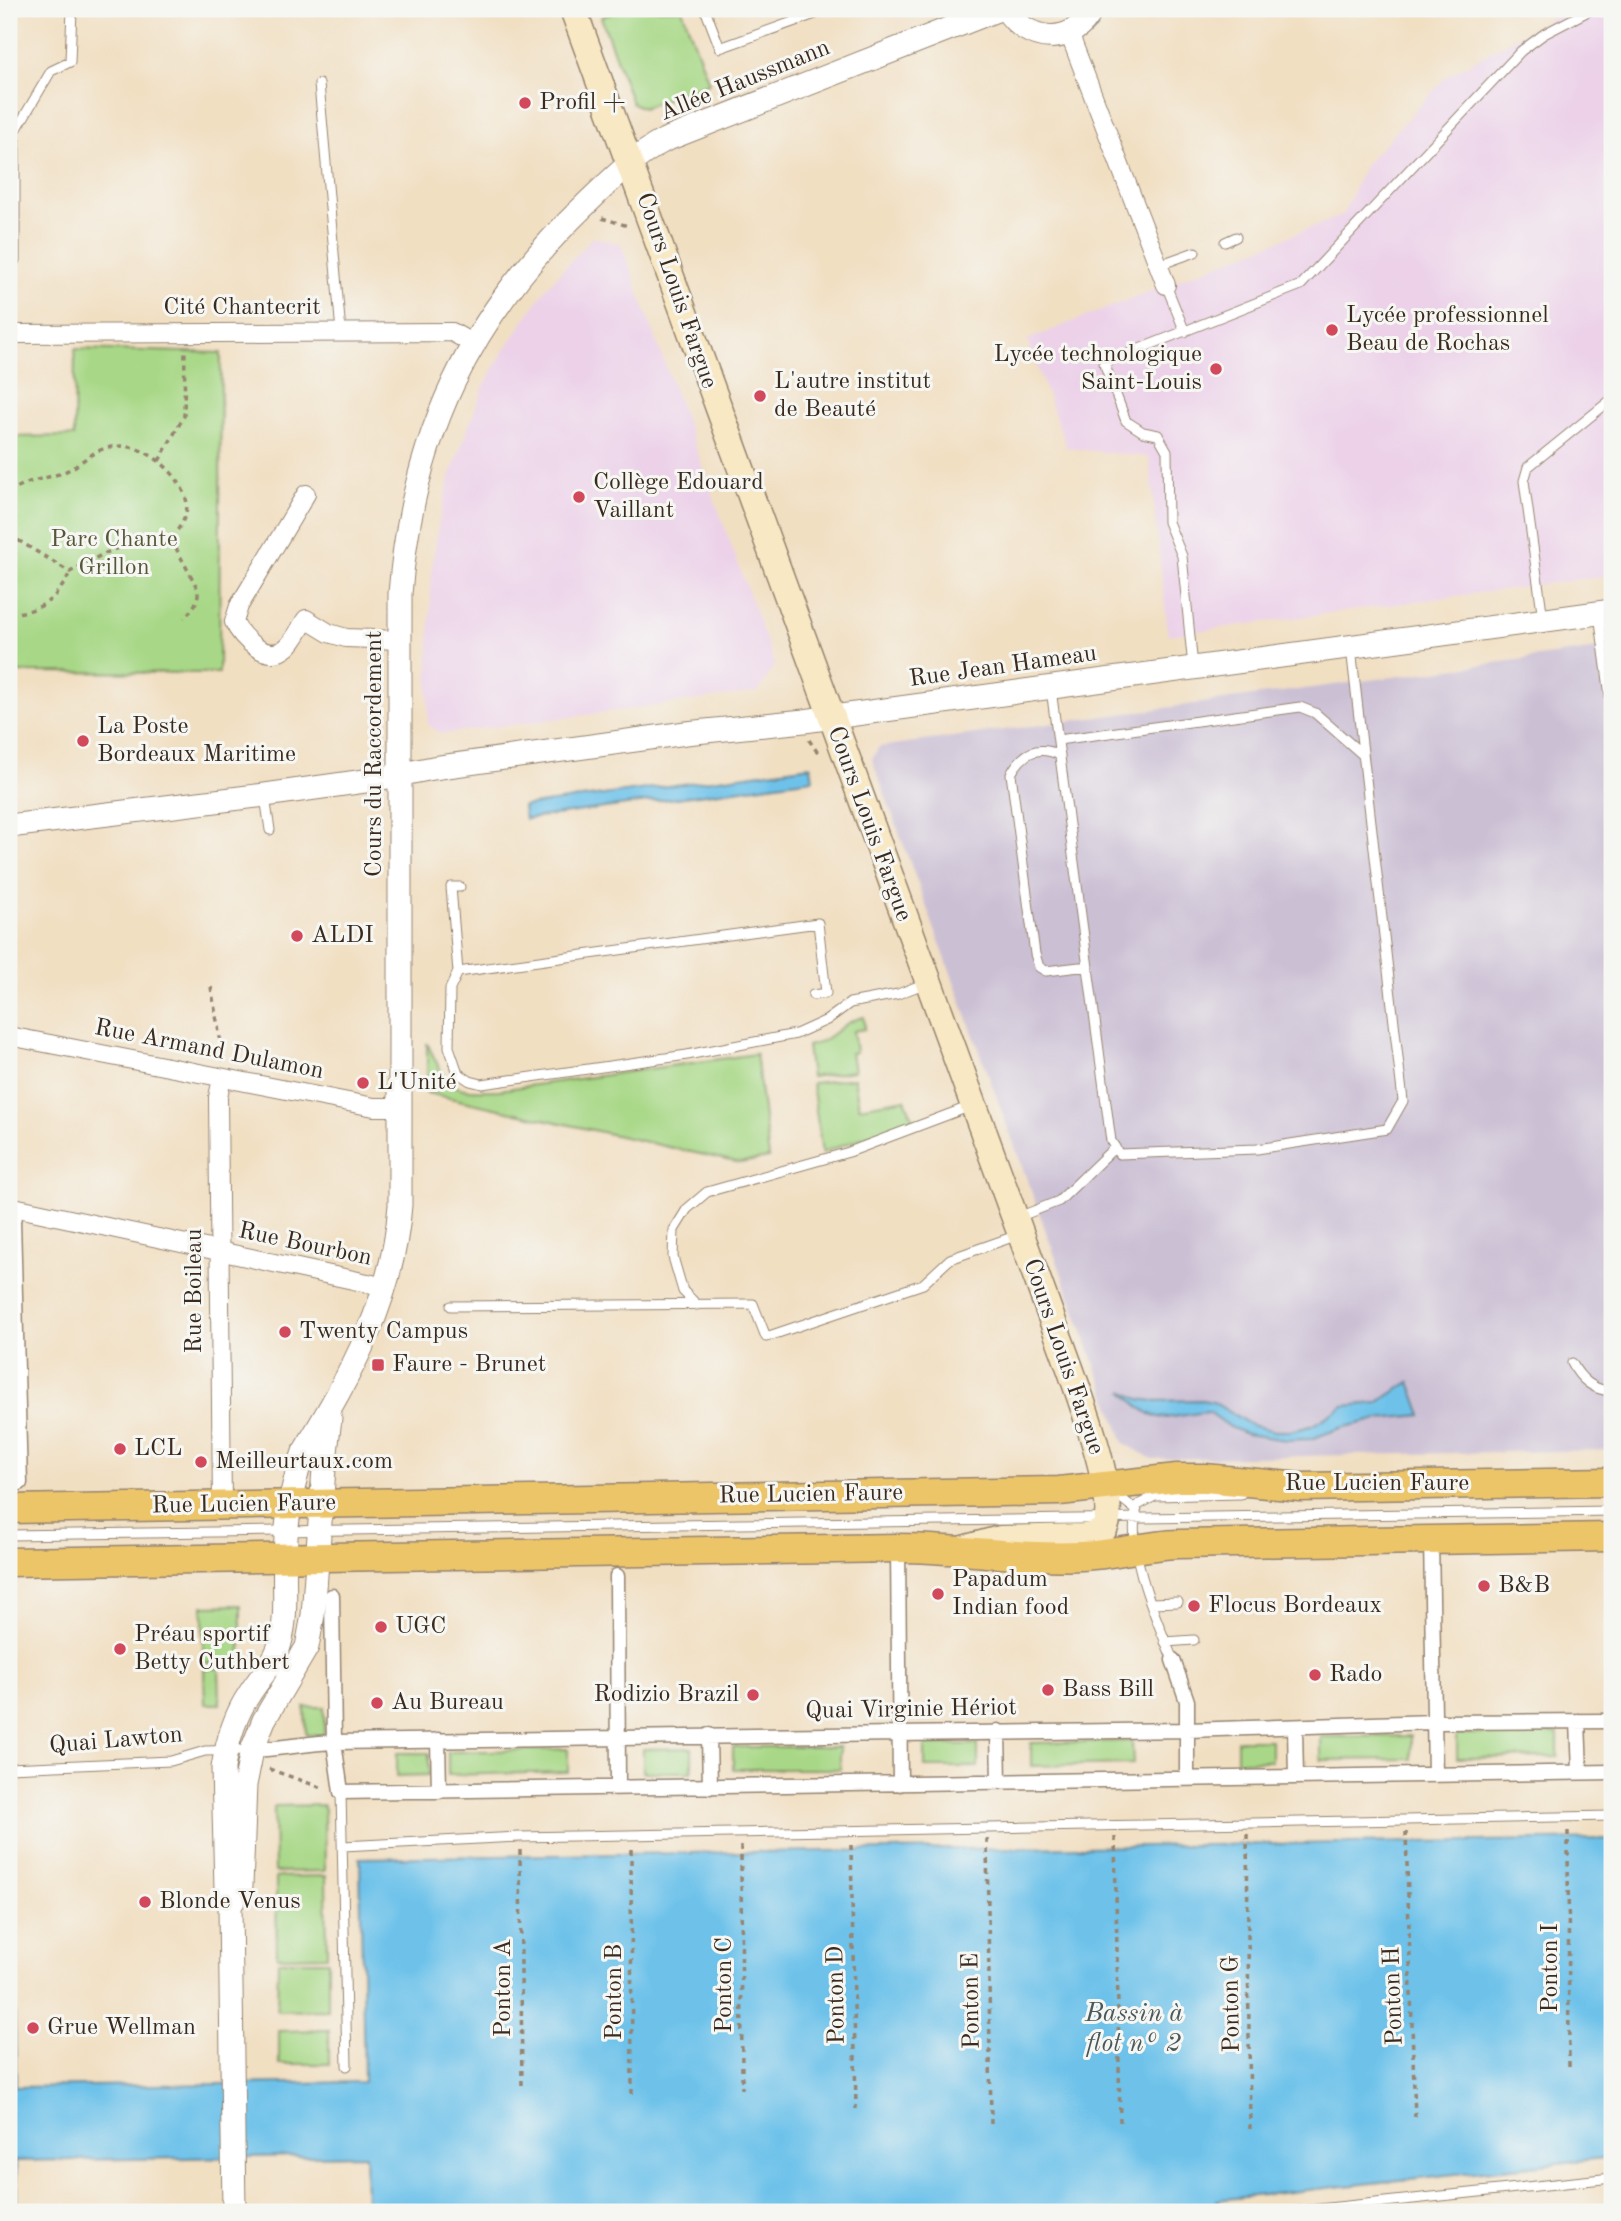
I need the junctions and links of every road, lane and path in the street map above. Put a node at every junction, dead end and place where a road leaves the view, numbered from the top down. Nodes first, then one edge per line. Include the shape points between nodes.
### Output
1 (72, 9) edge
2 (705, 9) edge
3 (829, 9) edge
4 (999, 9) edge
5 (1006, 9) edge
6 (1092, 9) edge
7 (1592, 9) edge
8 (582, 11) edge
9 (1069, 33) junction
10 (319, 84) dead end
11 (631, 162) junction
12 (573, 217) junction
13 (632, 228) dead end
14 (1236, 237) dead end
15 (1225, 242) dead end
16 (1195, 252) dead end
17 (1159, 265) junction
18 (9, 267) edge
19 (1166, 285) joint
20 (341, 332) junction
21 (1185, 332) junction
22 (185, 333) junction
23 (9, 334) edge
24 (473, 344) junction
25 (1612, 399) edge
26 (159, 462) junction
27 (9, 493) edge
28 (306, 494) dead end
29 (9, 532) edge
30 (171, 539) junction
31 (70, 572) junction
32 (9, 612) edge
33 (1606, 612) edge
34 (184, 618) dead end
35 (1543, 620) junction
36 (399, 640) junction
37 (1351, 646) junction
38 (1193, 668) junction
39 (1051, 687) junction
40 (1612, 711) edge
41 (830, 717) junction
42 (1058, 740) junction
43 (1060, 755) junction
44 (1363, 755) junction
45 (400, 774) junction
46 (265, 795) junction
47 (9, 826) edge
48 (270, 830) dead end
49 (460, 887) dead end
50 (1088, 966) junction
51 (458, 972) junction
52 (927, 983) junction
53 (211, 987) dead end
54 (813, 995) dead end
55 (9, 1036) edge
56 (222, 1078) junction
57 (971, 1106) junction
58 (401, 1107) junction
59 (1115, 1147) junction
60 (12, 1207) edge
61 (1017, 1226) junction
62 (219, 1251) junction
63 (386, 1287) junction
64 (697, 1305) junction
65 (451, 1306) dead end
66 (1572, 1363) dead end
67 (1612, 1391) edge
68 (332, 1405) junction
69 (1612, 1482) edge
70 (1276, 1485) junction
71 (1105, 1486) junction
72 (14, 1496) edge
73 (222, 1505) junction
74 (1612, 1511) edge
75 (1136, 1514) junction
76 (1106, 1518) junction
77 (319, 1530) junction
78 (287, 1531) junction
79 (9, 1535) edge
80 (1612, 1537) edge
81 (1431, 1539) junction
82 (898, 1548) junction
83 (1135, 1548) junction
84 (961, 1549) junction
85 (9, 1562) edge
86 (617, 1576) dead end
87 (332, 1595) dead end
88 (1178, 1602) dead end
89 (1151, 1604) junction
90 (1194, 1640) dead end
91 (1166, 1642) junction
92 (1173, 1660) joint
93 (1578, 1721) junction
94 (1612, 1721) edge
95 (1434, 1722) junction
96 (1295, 1727) junction
97 (1187, 1730) junction
98 (998, 1731) junction
99 (899, 1732) junction
100 (709, 1735) junction
101 (618, 1737) junction
102 (438, 1740) junction
103 (334, 1742) junction
104 (225, 1751) junction
105 (258, 1759) junction
106 (9, 1768) edge
107 (1580, 1772) junction
108 (1612, 1772) edge
109 (1435, 1775) junction
110 (1296, 1777) junction
111 (1187, 1778) junction
112 (999, 1782) junction
113 (900, 1784) junction
114 (710, 1787) junction
115 (618, 1788) junction
116 (439, 1791) junction
117 (341, 1792) junction
118 (1612, 1816) edge
119 (1568, 1834) dead end
120 (1406, 1836) dead end
121 (1247, 1839) dead end
122 (1116, 1840) dead end
123 (987, 1843) dead end
124 (343, 1846) junction
125 (851, 1846) dead end
126 (741, 1847) dead end
127 (631, 1848) dead end
128 (520, 1851) dead end
129 (230, 1907) junction
130 (347, 2066) dead end
131 (1569, 2067) dead end
132 (743, 2089) dead end
133 (522, 2090) dead end
134 (632, 2099) dead end
135 (856, 2109) dead end
136 (1415, 2120) dead end
137 (1120, 2122) dead end
138 (991, 2124) dead end
139 (1250, 2133) dead end
140 (1612, 2178) edge
141 (234, 2212) edge
142 (1290, 2212) edge

1 - 18 lane via 70,62 51,71 15,132 15,260
2 - 3 lane via 720,48
4 - 11 street, Allée Haussmann via 665,140
5 - 9 street via 1024,30 1038,36
6 - 9 street
7 - 21 lane via 1521,51 1301,285
8 - 11 main road, Cours Louis Fargue
9 - 17 street
10 - 20 lane
11 - 12 street, Cours du Raccordement
11 - 41 main road, Cours Louis Fargue
12 - 13 path via 596,216
12 - 24 street, Cours du Raccordement via 511,288
14 - 15 lane
16 - 17 lane
17 - 19 street
19 - 21 lane
20 - 22 street, Cité Chantecrit
20 - 24 street, Cité Chantecrit via 452,332
21 - 38 lane via 1104,363 1126,421 1158,435 1167,451 1168,522 1182,556
22 - 23 street, Cité Chantecrit
22 - 26 path via 184,416
24 - 36 street, Cours du Raccordement via 437,416 418,473 406,529
25 - 35 lane via 1528,467 1524,481
26 - 27 path via 139,449 107,447 60,473 38,477
26 - 30 path via 180,485 187,507
28 - 36 street via 239,606 234,622 240,635 262,651 278,653 287,648 306,619 329,634 346,638
29 - 31 path
30 - 31 path via 150,538 130,544
30 - 34 path via 198,589 198,598
31 - 32 path via 58,594 44,606
33 - 35 street, Rue Jean Hameau
33 - 40 lane
35 - 37 street, Rue Jean Hameau
36 - 45 street, Cours du Raccordement
37 - 38 street, Rue Jean Hameau
37 - 44 lane
38 - 39 street, Rue Jean Hameau
39 - 41 street, Rue Jean Hameau
39 - 42 lane
41 - 45 street, Rue Jean Hameau
41 - 52 main road, Cours Louis Fargue
42 - 43 lane
42 - 44 lane via 1300,707 1315,713
43 - 50 lane
43 - 50 lane via 1046,748 1030,753 1011,774 1040,967 1045,971
44 - 59 lane via 1403,1101 1387,1129 1257,1149 1119,1154
45 - 46 street, Rue Jean Hameau
45 - 58 street, Cours du Raccordement
46 - 47 street, Rue Jean Hameau
46 - 48 lane
49 - 51 lane via 451,887
50 - 59 lane
51 - 52 lane via 450,989 449,1046 458,1073 482,1084 687,1055 796,1034 850,1003
51 - 54 lane via 818,923 826,993
52 - 57 main road, Cours Louis Fargue
53 - 56 path via 224,1059
55 - 56 street, Rue Armand Dulamon
56 - 58 street, Rue Armand Dulamon via 374,1107
56 - 62 street, Rue Boileau via 218,1097
57 - 61 main road, Cours Louis Fargue
57 - 64 lane via 849,1152 707,1192 687,1209 674,1230 673,1257 684,1291
58 - 63 street, Cours du Raccordement via 399,1215
59 - 61 lane via 1059,1201
60 - 62 street, Rue Bourbon
60 - 72 street
61 - 64 lane via 950,1259 923,1284 766,1337 753,1304
61 - 71 main road, Cours Louis Fargue via 1082,1401
62 - 63 street, Rue Bourbon
62 - 73 street, Rue Boileau
63 - 68 street, Cours du Raccordement via 362,1350
64 - 65 lane
66 - 67 lane via 1591,1385
68 - 77 street, Cours du Raccordement
68 - 78 street, Cours du Raccordement via 304,1452
69 - 70 main road, Rue Lucien Faure
70 - 71 main road, Rue Lucien Faure via 1177,1478
70 - 75 lane via 1242,1494 1155,1496 1138,1505
71 - 75 lane
71 - 76 main road, Cours Louis Fargue
71 - 77 main road, Rue Lucien Faure
72 - 73 main road, Rue Lucien Faure
73 - 78 main road, Rue Lucien Faure
74 - 75 lane
75 - 76 lane
75 - 83 lane
76 - 77 lane
76 - 84 main road via 1104,1530 1096,1535 1000,1539
77 - 78 main road, Rue Lucien Faure
77 - 78 main road, Rue Lucien Faure
77 - 82 main road, Rue Lucien Faure
77 - 105 street, Cours du Raccordement via 307,1647 264,1720
78 - 79 lane
78 - 85 main road, Rue Lucien Faure
78 - 104 street, Cours du Raccordement via 280,1646 248,1695
80 - 81 main road, Rue Lucien Faure
81 - 83 main road, Rue Lucien Faure
81 - 95 street
82 - 84 main road, Rue Lucien Faure
82 - 99 street
83 - 84 main road, Rue Lucien Faure via 1083,1556
83 - 89 lane
86 - 101 street
87 - 103 street
88 - 89 lane
89 - 91 lane
90 - 91 lane
91 - 92 lane
92 - 97 street via 1187,1701
93 - 94 street, Quai Virginie Hériot
93 - 95 street, Quai Virginie Hériot
93 - 107 street
95 - 96 street, Quai Virginie Hériot
95 - 109 street
96 - 97 street, Quai Virginie Hériot
96 - 110 street
97 - 98 street, Quai Virginie Hériot
97 - 111 street
98 - 99 street, Quai Virginie Hériot
98 - 112 street
99 - 100 street, Quai Virginie Hériot
99 - 113 street
100 - 101 street, Quai Virginie Hériot
100 - 114 street
101 - 102 street, Quai Virginie Hériot
101 - 115 street
102 - 103 street, Quai Virginie Hériot
102 - 116 street
103 - 105 street, Quai Virginie Hériot via 274,1749
103 - 117 street
104 - 105 lane, Quai Lawton
104 - 106 lane, Quai Lawton via 205,1751 171,1761
104 - 129 street, Cours du Raccordement via 222,1781
105 - 117 path
105 - 129 street, Cours du Raccordement via 246,1785 241,1885
107 - 108 street
107 - 109 street
109 - 110 street
110 - 111 street
111 - 112 street
112 - 113 street
113 - 114 street
114 - 115 street
115 - 116 street
116 - 117 street
117 - 124 lane
118 - 124 lane via 520,1837
119 - 131 path, Ponton I
120 - 136 path, Ponton H
121 - 139 path, Ponton G
122 - 137 path
123 - 138 path, Ponton E
124 - 130 lane
125 - 135 path, Ponton D
126 - 132 path, Ponton C
127 - 134 path, Ponton B
128 - 133 path, Ponton A
129 - 141 street
140 - 142 lane

